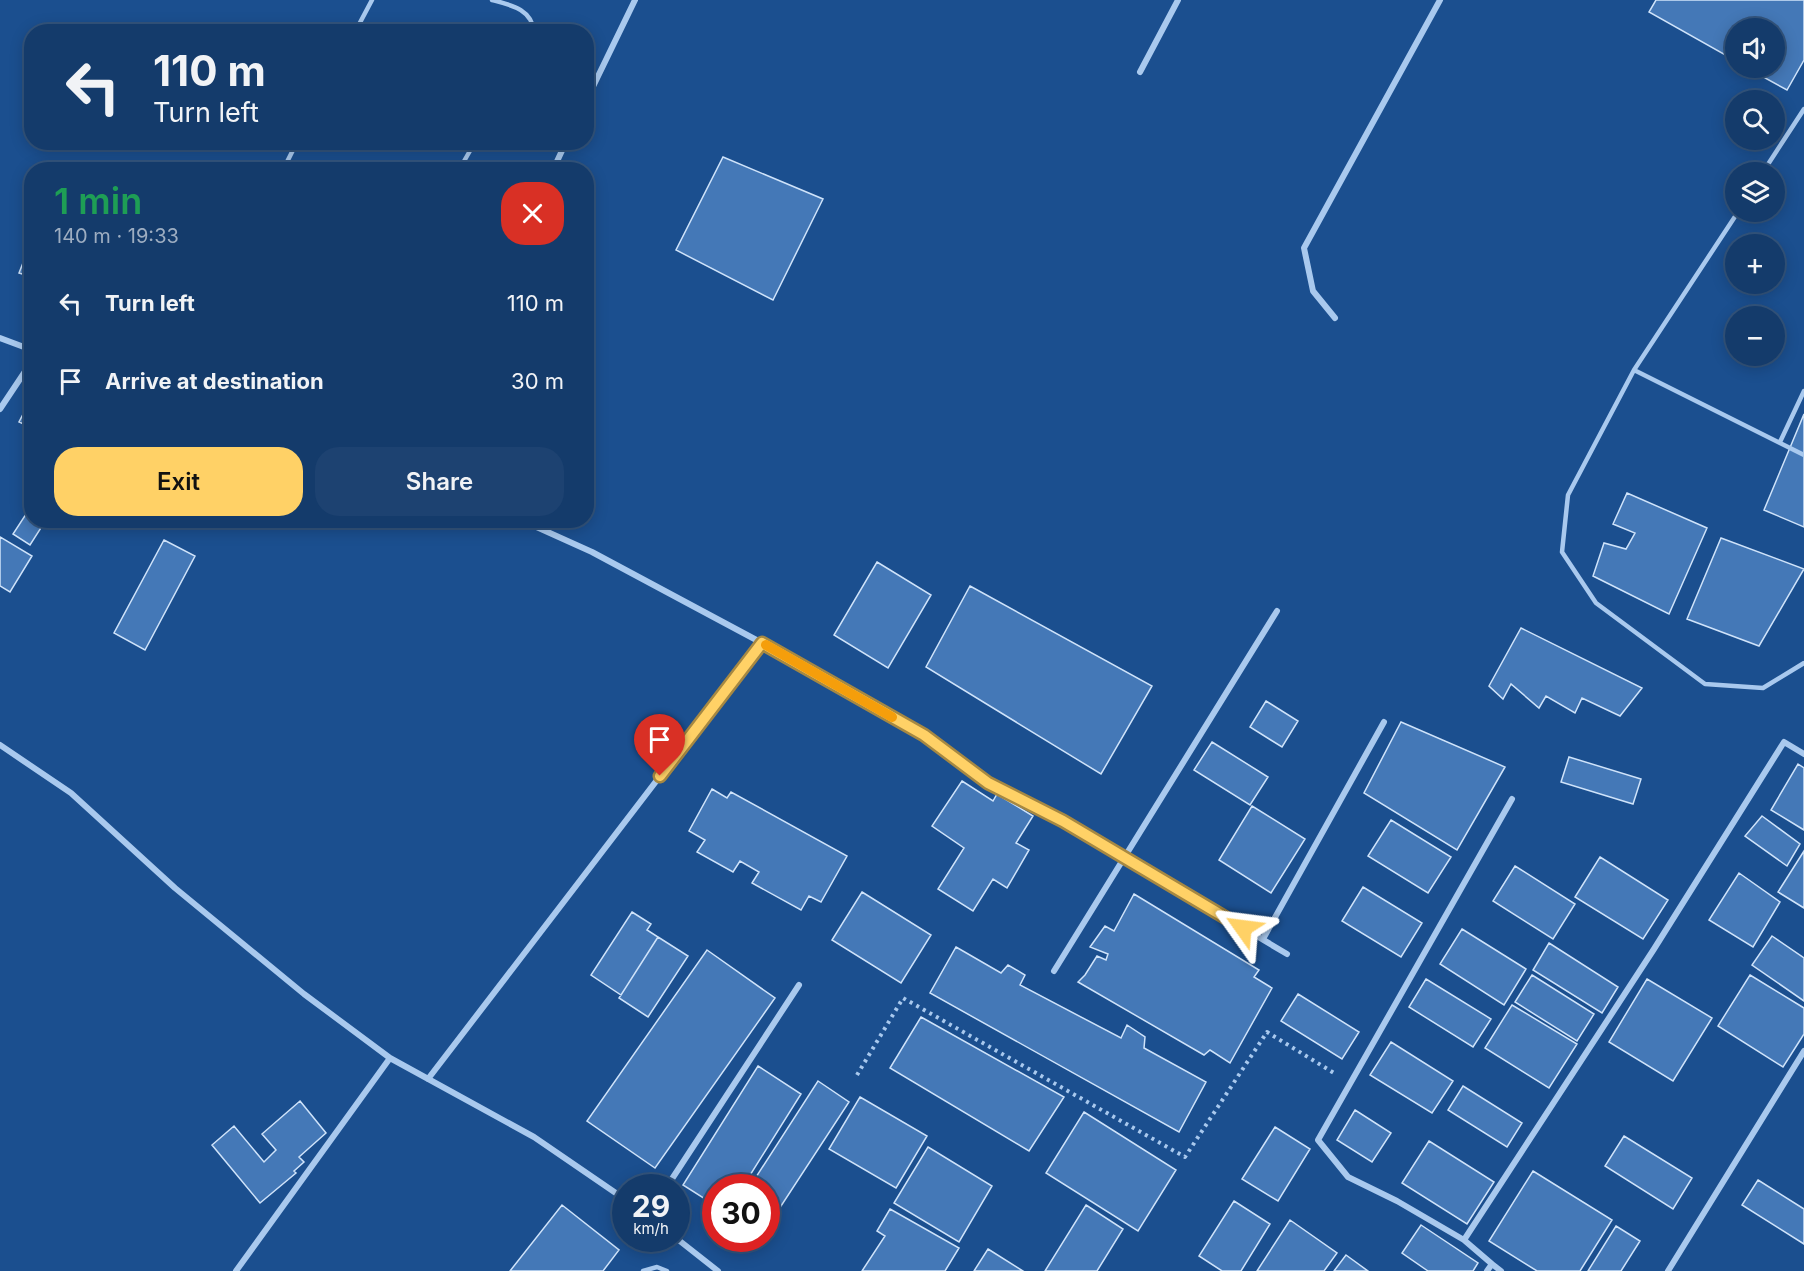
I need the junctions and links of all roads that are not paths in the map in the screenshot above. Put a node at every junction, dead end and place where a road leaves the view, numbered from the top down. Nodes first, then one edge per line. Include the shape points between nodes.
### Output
1 (372, 0) edge
2 (492, 0) edge
3 (636, 0) edge
4 (1178, 0) edge
5 (1440, 0) edge
6 (359, 24) edge
7 (533, 24) edge
8 (1140, 72) dead end
9 (594, 85) edge
10 (1804, 109) edge
11 (1797, 120) junction
12 (1804, 123) edge
13 (1770, 162) edge
14 (1731, 222) edge
15 (1335, 318) dead end
16 (0, 338) edge
17 (24, 347) edge
18 (1634, 370) junction
19 (24, 373) edge
20 (1804, 391) edge
21 (0, 409) edge
22 (1780, 442) junction
23 (1804, 455) edge
24 (539, 528) edge
25 (1277, 611) dead end
26 (762, 643) junction
27 (1804, 663) edge
28 (1384, 722) dead end
29 (0, 745) edge
30 (1804, 754) edge
31 (1512, 799) dead end
32 (1124, 857) junction
33 (1263, 939) junction
34 (1287, 954) dead end
35 (1054, 971) dead end
36 (799, 985) dead end
37 (1804, 1051) edge
38 (390, 1058) junction
39 (428, 1079) junction
40 (675, 1174) edge
41 (612, 1190) edge
42 (1464, 1240) junction
43 (690, 1249) edge
44 (1492, 1264) junction
45 (236, 1271) edge
46 (643, 1271) edge
47 (667, 1271) edge
48 (718, 1271) edge
49 (1487, 1271) edge
50 (1501, 1271) edge
51 (1668, 1271) edge

1 - 6 lane
2 - 7 lane via 524,11
3 - 9 street
4 - 8 street
5 - 15 street via 1304,248 1313,291
10 - 11 lane
11 - 12 lane
11 - 13 lane
14 - 18 lane
16 - 17 street
18 - 22 lane
18 - 27 lane via 1568,495 1562,552 1596,603 1705,684 1763,688
19 - 21 street
20 - 22 lane
22 - 23 lane
24 - 26 street via 592,552
25 - 32 street
26 - 32 street via 924,735 988,783
26 - 39 street
28 - 33 street
29 - 38 street via 71,793 175,888 304,994
30 - 42 street via 1784,742
31 - 42 street via 1318,1140 1348,1177
32 - 33 street
32 - 35 street
33 - 34 street
36 - 40 street
37 - 51 street
38 - 39 street
38 - 45 street
39 - 41 street via 534,1137
42 - 44 street
43 - 48 street
44 - 49 street
44 - 50 street
46 - 47 lane via 657,1267

